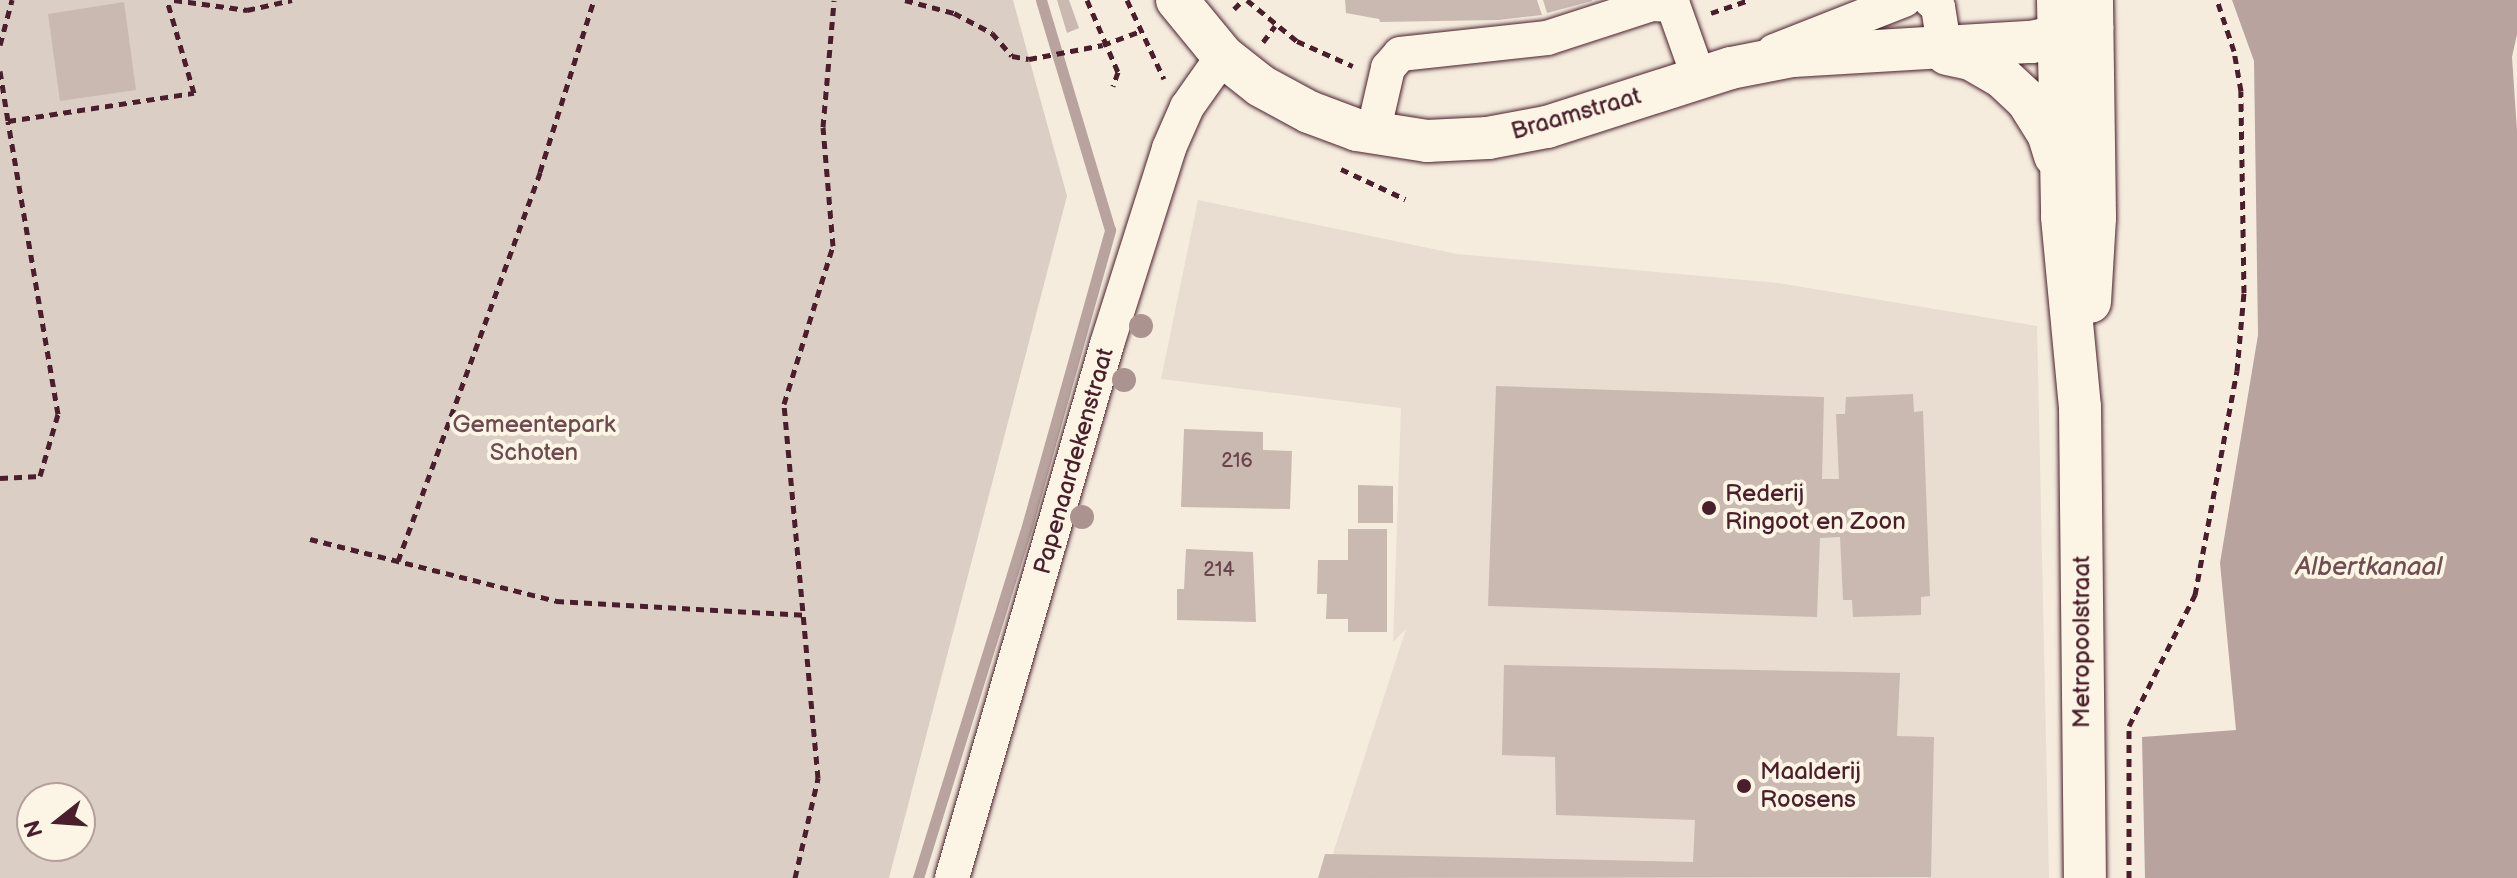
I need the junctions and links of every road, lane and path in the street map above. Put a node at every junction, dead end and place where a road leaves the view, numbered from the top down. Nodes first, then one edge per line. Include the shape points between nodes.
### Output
1 (12, 0) edge
2 (167, 0) edge
3 (174, 0) edge
4 (292, 0) edge
5 (594, 0) edge
6 (834, 0) edge
7 (905, 0) edge
8 (1087, 0) edge
9 (1127, 0) edge
10 (1177, 0) edge
11 (1247, 0) edge
12 (1904, 0) edge
13 (1930, 0) edge
14 (2217, 0) edge
15 (2075, 16) edge
16 (1275, 26) dead end
17 (1141, 31) junction
18 (0, 45) edge
19 (1106, 45) junction
20 (1925, 49) junction
21 (1223, 56) junction
22 (0, 71) edge
23 (1715, 73) junction
24 (1113, 86) dead end
25 (1187, 107) junction
26 (8, 121) junction
27 (1373, 133) junction
28 (2059, 172) junction
29 (2080, 407) junction
30 (0, 478) edge
31 (310, 539) dead end
32 (398, 561) junction
33 (804, 615) junction
34 (795, 878) edge
35 (952, 878) edge
36 (2085, 878) edge
37 (2129, 878) edge

1 - 18 path
2 - 26 path via 194,93
3 - 4 path via 247,10
5 - 32 path via 540,172
6 - 33 path via 823,127 833,246 784,404
7 - 19 path via 954,13 992,33 1012,56 1034,59
8 - 19 path
9 - 17 path
10 - 21 street, Braamstraat
11 - 16 path
12 - 23 street, Braamstraat
13 - 20 street via 1938,7 1942,32
14 - 37 path via 2241,91 2244,293 2237,371 2195,595 2129,726
15 - 20 street, Braamstraat
15 - 28 street
15 - 29 street, Metropoolstraat via 2095,217
17 - 19 path
17 - 25 path via 1167,86
19 - 24 path via 1118,72
20 - 23 street, Braamstraat via 1809,54
20 - 28 street via 1971,59 2001,76 2027,100 2048,133
21 - 25 street, Papenaardekenstraat
21 - 27 street, Braamstraat via 1261,86 1309,112
22 - 26 path
23 - 27 street, Braamstraat via 1547,127 1488,138 1427,141
23 - 27 street via 1673,5 1652,4 1547,38 1400,54 1388,68
25 - 35 street, Papenaardekenstraat via 1107,344
26 - 30 path via 58,414 40,476
28 - 29 street, Metropoolstraat
29 - 36 street, Metropoolstraat
31 - 32 path
32 - 33 path via 556,601
33 - 34 path via 818,778

